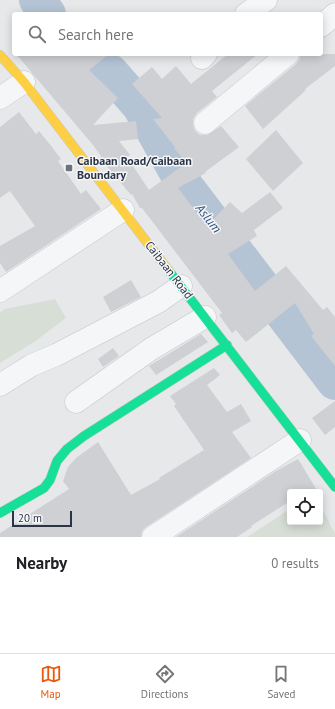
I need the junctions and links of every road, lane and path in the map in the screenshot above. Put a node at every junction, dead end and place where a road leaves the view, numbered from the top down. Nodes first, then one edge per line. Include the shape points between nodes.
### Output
1 (266, 0) edge
2 (249, 12) edge
3 (335, 14) edge
4 (323, 24) edge
5 (0, 55) edge
6 (286, 56) edge
7 (24, 82) junction
8 (0, 98) edge
9 (205, 123) dead end
10 (123, 210) junction
11 (181, 286) junction
12 (0, 291) edge
13 (206, 317) junction
14 (227, 346) junction
15 (0, 385) edge
16 (76, 402) dead end
17 (300, 440) junction
18 (335, 487) edge
19 (0, 513) edge
20 (153, 537) edge

1 - 2 street
3 - 4 street
5 - 7 street, Caibaan Road
6 - 9 street
7 - 8 street
7 - 10 street, Caibaan Road
10 - 11 street, Caibaan Road
10 - 12 street
11 - 13 street, Caibaan Road
11 - 15 street via 158,302 32,365
13 - 14 street, Caibaan Road
13 - 16 street via 151,349
14 - 17 street, Caibaan Road
14 - 19 street via 84,436 67,449 57,461 44,488
17 - 18 street, Caibaan Road
17 - 20 street

